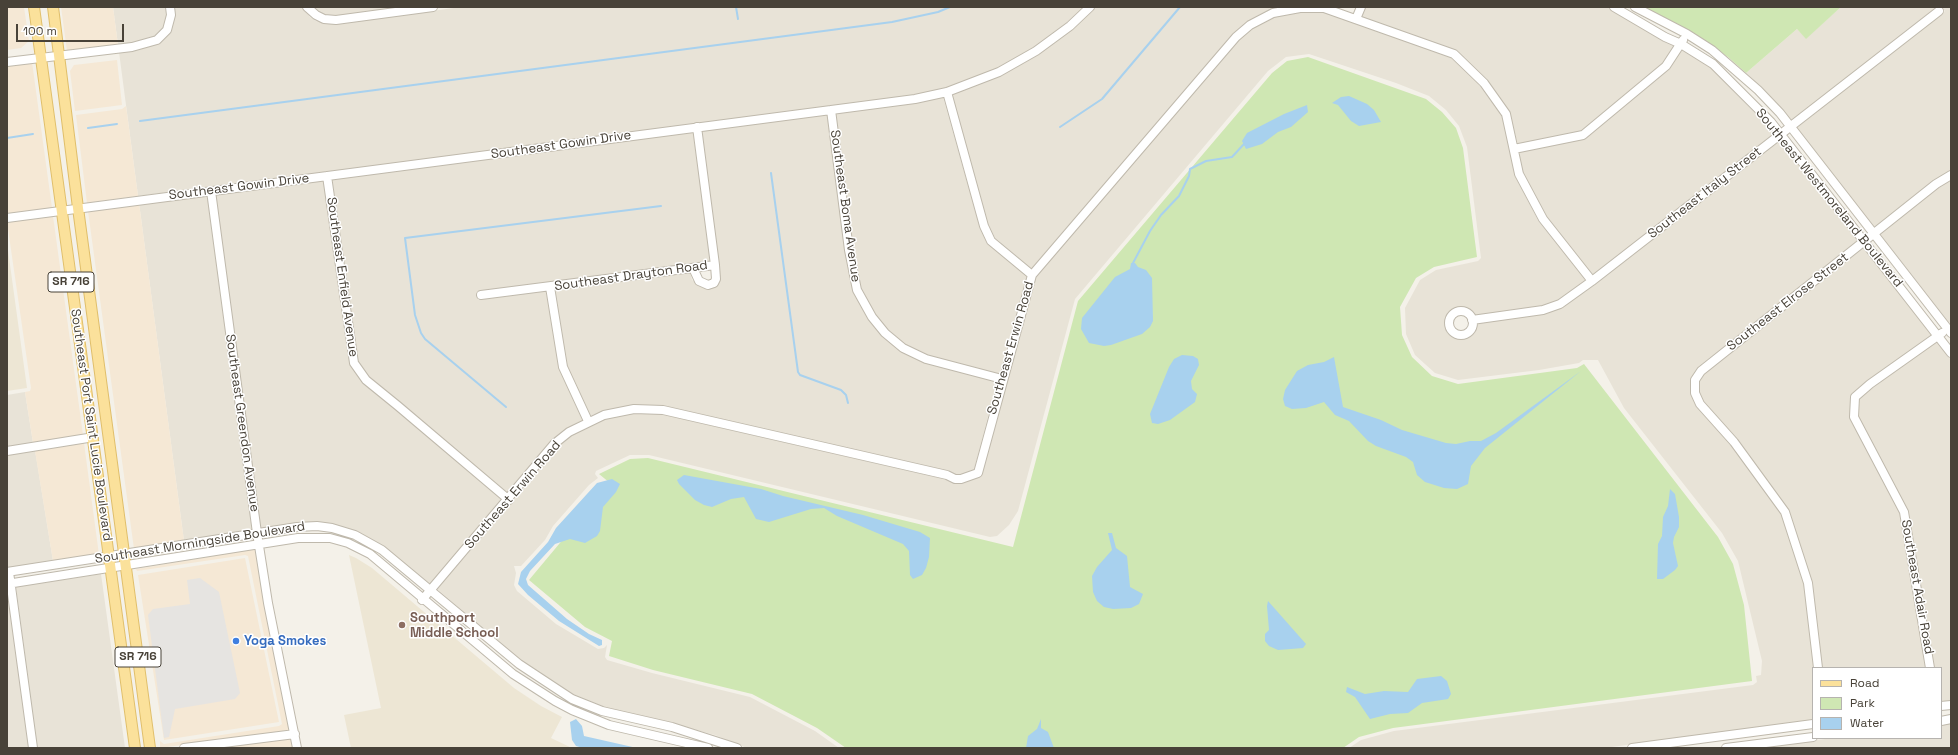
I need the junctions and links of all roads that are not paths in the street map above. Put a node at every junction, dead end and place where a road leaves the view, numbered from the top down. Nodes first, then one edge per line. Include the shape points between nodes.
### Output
1 (34, 7) edge
2 (53, 7) edge
3 (170, 7) edge
4 (307, 7) edge
5 (432, 7) edge
6 (1090, 7) edge
7 (1361, 7) edge
8 (1614, 7) edge
9 (1635, 7) edge
10 (1939, 11) dead end
11 (1356, 19) junction
12 (1687, 34) junction
13 (1681, 44) junction
14 (60, 55) junction
15 (41, 57) junction
16 (7, 62) edge
17 (946, 92) junction
18 (831, 110) junction
19 (1790, 127) junction
20 (697, 128) junction
21 (1781, 134) junction
22 (1514, 149) junction
23 (327, 176) junction
24 (1951, 176) edge
25 (210, 191) junction
26 (78, 208) junction
27 (61, 211) junction
28 (7, 218) edge
29 (1874, 234) junction
30 (1865, 241) junction
31 (716, 265) junction
32 (693, 268) junction
33 (1032, 275) junction
34 (1592, 281) junction
35 (550, 287) junction
36 (481, 295) dead end
37 (1472, 320) dead end
38 (1950, 329) edge
39 (1938, 335) junction
40 (1951, 353) edge
41 (1002, 379) junction
42 (588, 421) junction
43 (94, 437) junction
44 (7, 451) edge
45 (509, 500) junction
46 (257, 533) junction
47 (259, 544) junction
48 (124, 555) junction
49 (109, 557) junction
50 (126, 567) junction
51 (110, 569) junction
52 (8, 572) edge
53 (9, 584) edge
54 (431, 590) junction
55 (422, 600) junction
56 (519, 664) junction
57 (1818, 667) edge
58 (1930, 667) edge
59 (513, 674) junction
60 (622, 716) junction
61 (1812, 724) edge
62 (620, 728) junction
63 (294, 734) junction
64 (1812, 737) edge
65 (1694, 744) edge
66 (33, 748) edge
67 (135, 748) edge
68 (150, 748) edge
69 (184, 748) edge
70 (297, 748) edge
71 (708, 748) edge
72 (737, 748) edge
73 (1632, 748) edge
74 (1726, 748) edge

1 - 15 main road, Southeast Port Saint Lucie Boulevard / SR 716
2 - 14 main road, Southeast Port Saint Lucie Boulevard / SR 716
3 - 14 street via 171,15 167,30 157,40 132,47
4 - 5 street via 324,19 336,20
6 - 17 street, Southeast Gowin Drive via 1070,26 1036,51 999,72
7 - 11 street
8 - 13 street, Southeast Westmoreland Boulevard via 1664,37
9 - 12 street, Southeast Westmoreland Boulevard
10 - 19 street, Southeast Italy Street
11 - 22 street, Southeast Erwin Road via 1454,54 1484,83 1506,114
11 - 33 street, Southeast Erwin Road via 1324,8 1300,8 1273,13 1250,25 1236,37
12 - 13 street
12 - 19 street, Southeast Westmoreland Boulevard via 1739,72 1772,104
13 - 21 street, Southeast Westmoreland Boulevard via 1713,64
13 - 22 street via 1666,66 1583,135
14 - 15 street
14 - 26 main road, Southeast Port Saint Lucie Boulevard / SR 716
15 - 16 street
15 - 27 main road, Southeast Port Saint Lucie Boulevard / SR 716
17 - 18 street, Southeast Gowin Drive via 915,99
17 - 33 street via 984,226 991,240
18 - 20 street, Southeast Gowin Drive
18 - 41 street, Southeast Boma Avenue via 850,256 857,290 872,317 885,333 903,348 926,359
19 - 21 street, Southeast Italy Street
19 - 29 street, Southeast Westmoreland Boulevard
20 - 23 street, Southeast Gowin Drive
20 - 31 street, Southeast Drayton Road
21 - 30 street, Southeast Westmoreland Boulevard
21 - 34 street, Southeast Italy Street
22 - 34 street, Southeast Erwin Road via 1519,174 1543,219
23 - 25 street, Southeast Gowin Drive
23 - 45 street, Southeast Enfield Avenue via 354,363 366,380
24 - 29 street, Southeast Elrose Street via 1936,184
25 - 26 street, Southeast Gowin Drive
25 - 46 street, Southeast Greendon Avenue
26 - 27 street, Southeast Gowin Drive
26 - 48 main road, Southeast Port Saint Lucie Boulevard / SR 716
27 - 28 street, Southeast Gowin Drive
27 - 43 main road, Southeast Port Saint Lucie Boulevard / SR 716
29 - 30 street, Southeast Elrose Street
29 - 38 street, Southeast Westmoreland Boulevard
30 - 39 street, Southeast Westmoreland Boulevard
30 - 57 street, Southeast Elrose Street via 1701,371 1695,380 1695,393 1700,404 1729,436 1785,512 1808,583
31 - 32 street, Southeast Drayton Road
31 - 32 street via 716,279 708,285 699,281
32 - 35 street, Southeast Drayton Road
33 - 41 street, Southeast Erwin Road
34 - 37 street, Southeast Italy Street via 1560,304 1543,310
35 - 36 street, Southeast Drayton Road
35 - 42 street via 563,367
38 - 39 street, Southeast Adair Road
39 - 40 street, Southeast Westmoreland Boulevard
39 - 58 street, Southeast Adair Road via 1855,397 1854,417 1904,512
41 - 42 street, Southeast Erwin Road via 978,472 961,479 663,410 634,409 604,414
42 - 45 street, Southeast Erwin Road via 554,444
43 - 44 street
43 - 49 main road, Southeast Port Saint Lucie Boulevard / SR 716
45 - 54 street, Southeast Erwin Road
46 - 47 street, Southeast Greendon Avenue
46 - 48 street, Southeast Morningside Boulevard
46 - 54 street, Southeast Morningside Boulevard via 317,526 349,532 382,550
47 - 50 street, Southeast Morningside Boulevard
47 - 55 street, Southeast Morningside Boulevard via 315,537 348,543 370,554
47 - 63 street, Southeast Greendon Avenue
48 - 49 street, Southeast Morningside Boulevard
48 - 50 main road, Southeast Port Saint Lucie Boulevard / SR 716
49 - 51 main road, Southeast Port Saint Lucie Boulevard / SR 716
49 - 52 street, Southeast Morningside Boulevard
50 - 51 street, Southeast Morningside Boulevard
50 - 68 main road, Southeast Port Saint Lucie Boulevard / SR 716
51 - 53 street, Southeast Morningside Boulevard
51 - 67 main road, Southeast Port Saint Lucie Boulevard / SR 716
52 - 53 street
53 - 66 street
54 - 55 street, Southeast Erwin Road
54 - 56 street, Southeast Morningside Boulevard
55 - 59 street, Southeast Morningside Boulevard
56 - 59 street
56 - 60 street, Southeast Morningside Boulevard via 572,699
59 - 62 street, Southeast Morningside Boulevard via 572,710
60 - 62 street
60 - 72 street, Southeast Morningside Boulevard via 672,727
61 - 65 street
62 - 71 street, Southeast Morningside Boulevard
63 - 69 street
63 - 70 street, Southeast Greendon Avenue
64 - 74 street
65 - 73 street

